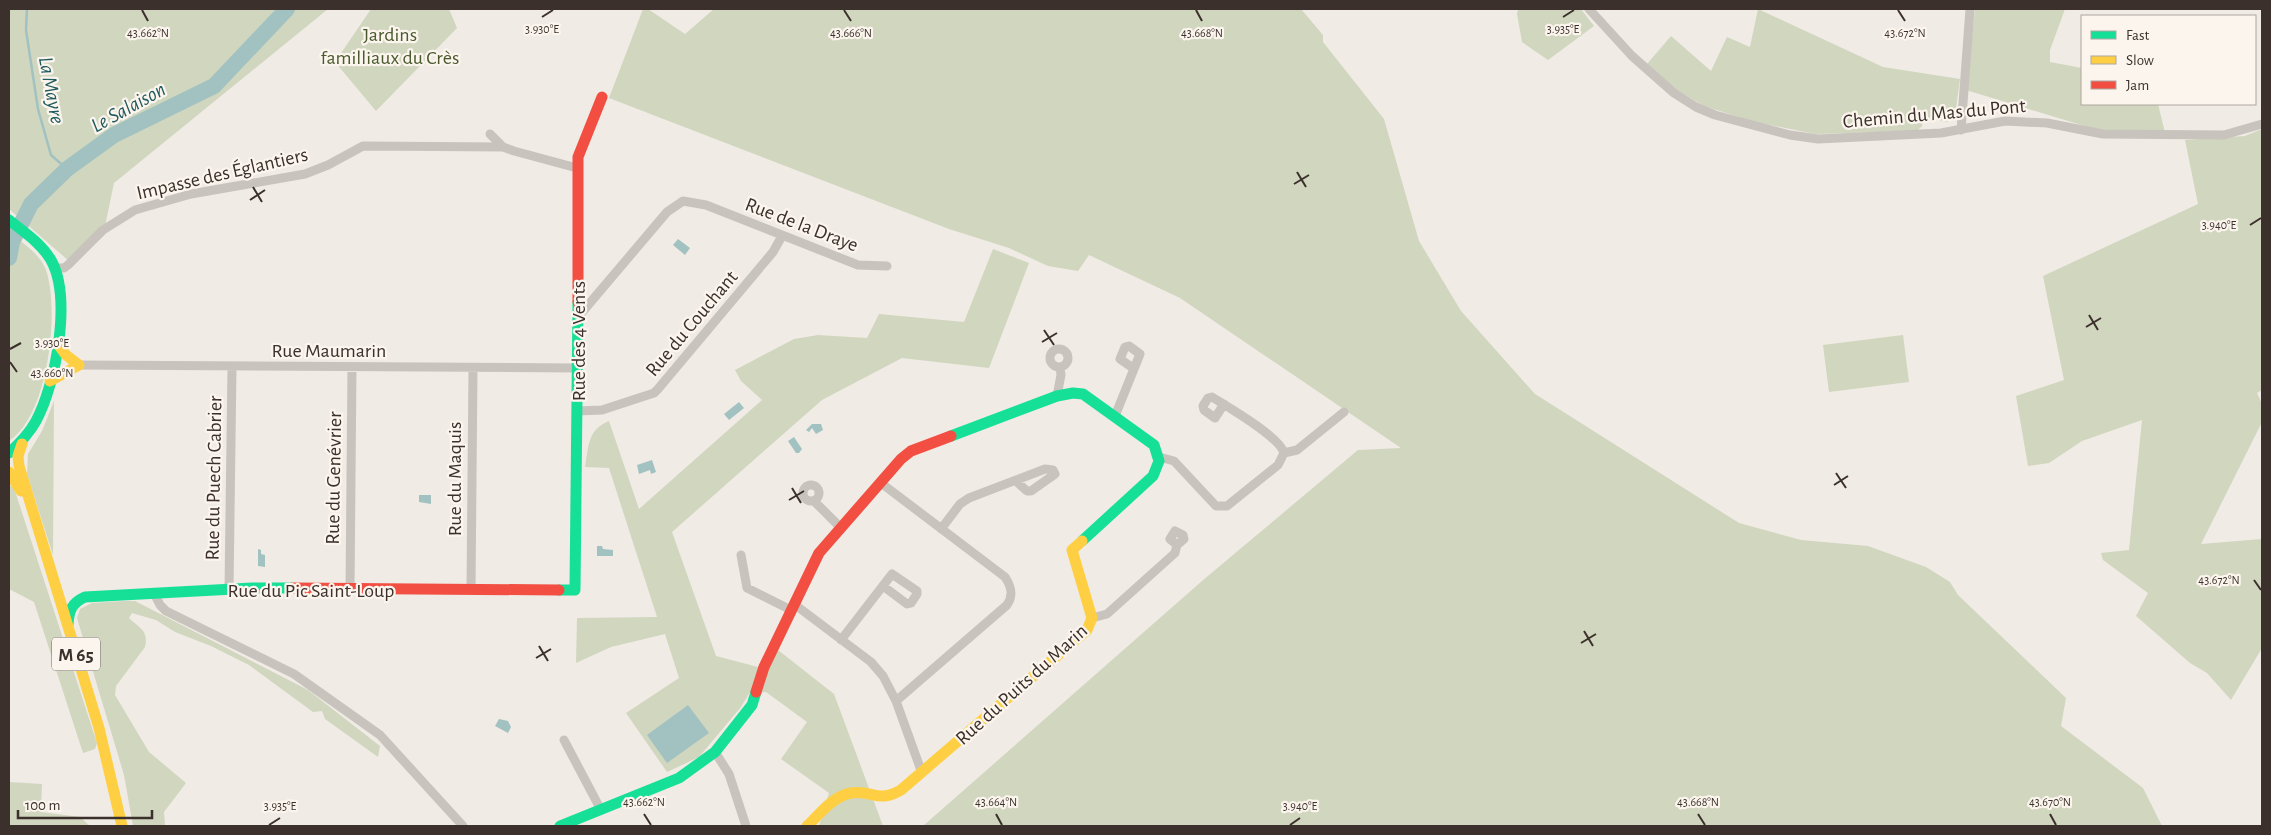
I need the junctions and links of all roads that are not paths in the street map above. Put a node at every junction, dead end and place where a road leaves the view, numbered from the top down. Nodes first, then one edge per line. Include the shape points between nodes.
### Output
1 (1589, 9) edge
2 (1970, 9) edge
3 (602, 96) dead end
4 (2262, 124) edge
5 (1961, 130) junction
6 (490, 134) dead end
7 (503, 147) junction
8 (577, 168) junction
9 (9, 220) edge
10 (782, 236) junction
11 (887, 266) dead end
12 (54, 268) junction
13 (578, 317) junction
14 (57, 343) junction
15 (80, 365) junction
16 (232, 367) junction
17 (352, 367) junction
18 (1060, 367) dead end
19 (473, 368) junction
20 (578, 368) junction
21 (1133, 368) dead end
22 (50, 381) junction
23 (1058, 396) junction
24 (1224, 404) dead end
25 (578, 412) junction
26 (1344, 412) dead end
27 (1116, 416) junction
28 (22, 444) junction
29 (9, 453) edge
30 (1284, 453) junction
31 (1159, 457) junction
32 (9, 472) edge
33 (1017, 482) dead end
34 (880, 484) junction
35 (814, 501) dead end
36 (30, 507) junction
37 (841, 528) junction
38 (941, 529) junction
39 (1177, 545) dead end
40 (740, 555) dead end
41 (883, 586) dead end
42 (229, 589) junction
43 (350, 589) junction
44 (471, 590) junction
45 (575, 590) joint
46 (154, 593) junction
47 (792, 607) junction
48 (1092, 618) junction
49 (68, 627) junction
50 (842, 640) junction
51 (896, 701) junction
52 (564, 740) dead end
53 (715, 752) junction
54 (922, 772) junction
55 (601, 810) junction
56 (120, 826) edge
57 (463, 826) edge
58 (560, 826) edge
59 (746, 826) edge
60 (807, 826) edge

1 - 5 street, Chemin du Mas du Pont via 1632,56 1674,93 1715,115 1818,139
2 - 5 street
3 - 8 street, Rue des 4 Vents
4 - 5 street, Chemin du Mas du Pont via 2224,135 2103,134 2047,123 2005,122
6 - 7 street, Impasse des Églantiers
7 - 8 street, Impasse des Églantiers
7 - 12 street, Impasse des Églantiers via 363,146 305,174 191,194 135,210 104,230 64,268
8 - 13 street, Rue des 4 Vents
9 - 12 street via 46,254
10 - 11 street, Rue de la Draye via 858,266
10 - 13 street, Rue de la Draye via 706,205 683,202 667,212
10 - 25 street, Rue du Couchant via 773,252 654,393 602,410
12 - 14 street via 59,308
13 - 20 street, Rue des 4 Vents
14 - 15 street
14 - 22 street
15 - 16 street, Rue Maumarin
15 - 22 street
16 - 17 street, Rue Maumarin
16 - 42 street, Rue du Puech Cabrier
17 - 19 street, Rue Maumarin
17 - 43 street, Rue du Genévrier
18 - 23 street
19 - 20 street, Rue Maumarin
19 - 44 street, Rue du Maquis
20 - 25 street, Rue des 4 Vents
21 - 27 street
22 - 28 street via 35,423
23 - 27 street via 1079,393
23 - 34 street via 916,448
24 - 30 street via 1278,442
25 - 45 street, Rue des 4 Vents
26 - 30 street via 1297,450
27 - 31 street via 1154,445
28 - 29 street
28 - 36 street, M 65 via 19,466
30 - 31 street via 1278,465 1232,504 1222,507 1211,502 1174,461
31 - 48 street, Rue du Puits du Marin via 1159,466 1153,476 1072,550
32 - 36 street, M 65
33 - 38 street via 964,501
34 - 37 street
34 - 38 street
35 - 37 street
36 - 49 street, M 65
37 - 47 street via 819,553
38 - 51 street via 1005,577 1012,591 1011,600
39 - 48 street via 1175,553 1107,614
40 - 47 street via 747,588
41 - 50 street
42 - 43 street, Rue du Pic Saint-Loup
42 - 46 street, Rue du Pic Saint-Loup
43 - 44 street, Rue du Pic Saint-Loup
44 - 45 street, Rue du Pic Saint-Loup
46 - 49 street, Rue du Pic Saint-Loup via 85,597 69,611
46 - 57 street via 166,611 294,674 380,735
47 - 50 street via 805,610
47 - 53 street via 764,667 752,705
48 - 54 street, Rue du Puits du Marin via 1087,630
49 - 56 street, M 65 via 99,728
50 - 51 street via 878,669
51 - 54 street
52 - 55 street
53 - 55 street via 679,778
53 - 59 street via 729,774
54 - 60 street, Rue du Puits du Marin via 890,796 876,798 860,792 844,795
55 - 58 street

